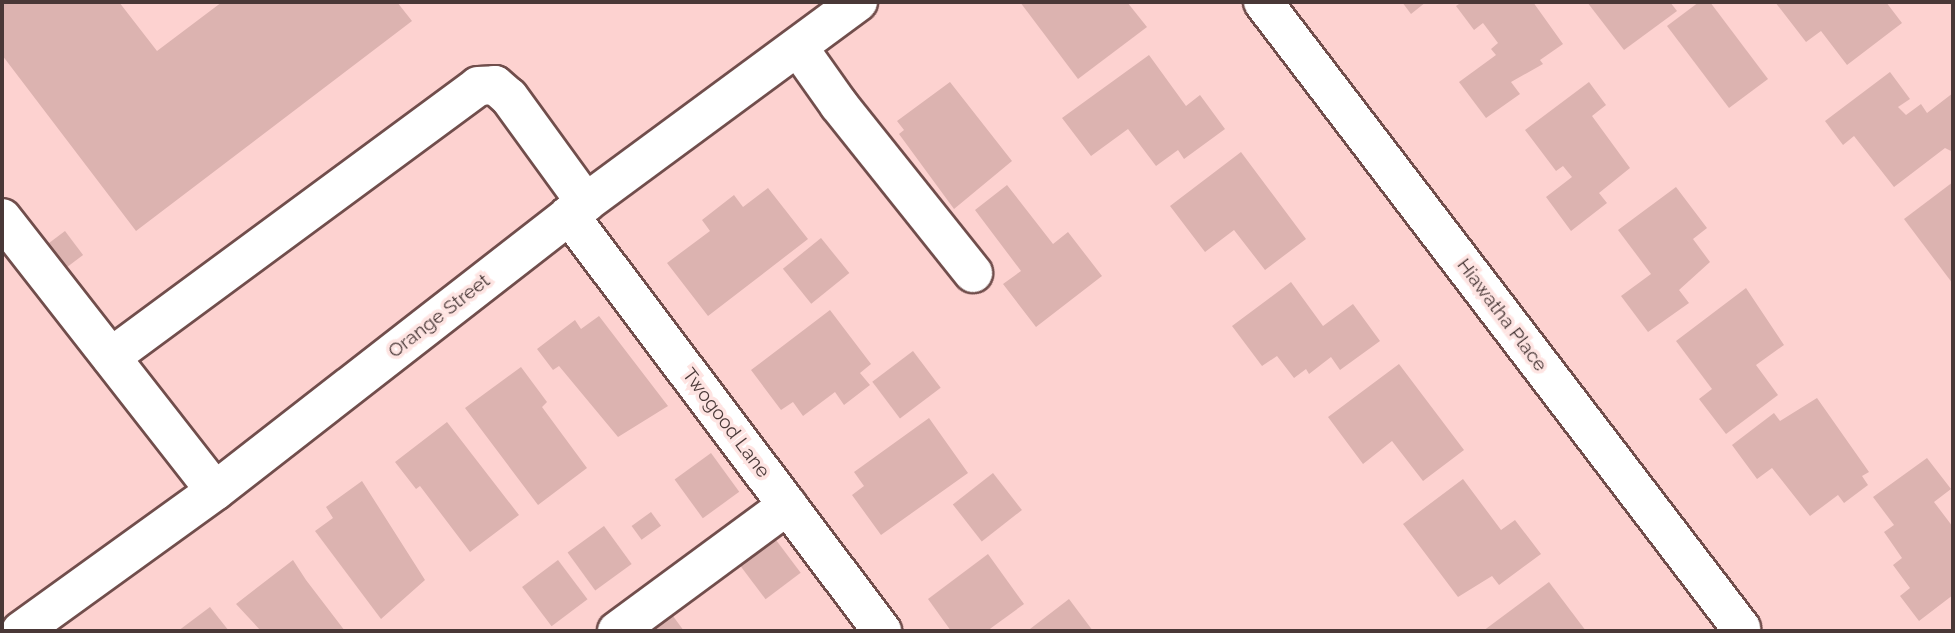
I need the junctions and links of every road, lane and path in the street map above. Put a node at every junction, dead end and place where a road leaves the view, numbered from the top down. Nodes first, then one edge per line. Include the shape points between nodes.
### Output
1 (858, 2) edge
2 (1263, 2) edge
3 (798, 47) junction
4 (578, 209) junction
5 (2, 218) edge
6 (973, 273) dead end
7 (111, 357) junction
8 (215, 491) junction
9 (788, 505) junction
10 (1741, 628) dead end
11 (21, 631) edge
12 (617, 631) edge
13 (883, 631) edge

1 - 3 street, Orange Street
2 - 10 street, Hiawatha Place
3 - 4 street, Orange Street
3 - 6 street
4 - 7 street, Twogood Lane via 509,97 495,85 478,86
4 - 8 street, Orange Street
4 - 9 street, Twogood Lane
5 - 7 street
7 - 8 street
8 - 11 street, Orange Street
9 - 12 street
9 - 13 street, Twogood Lane

